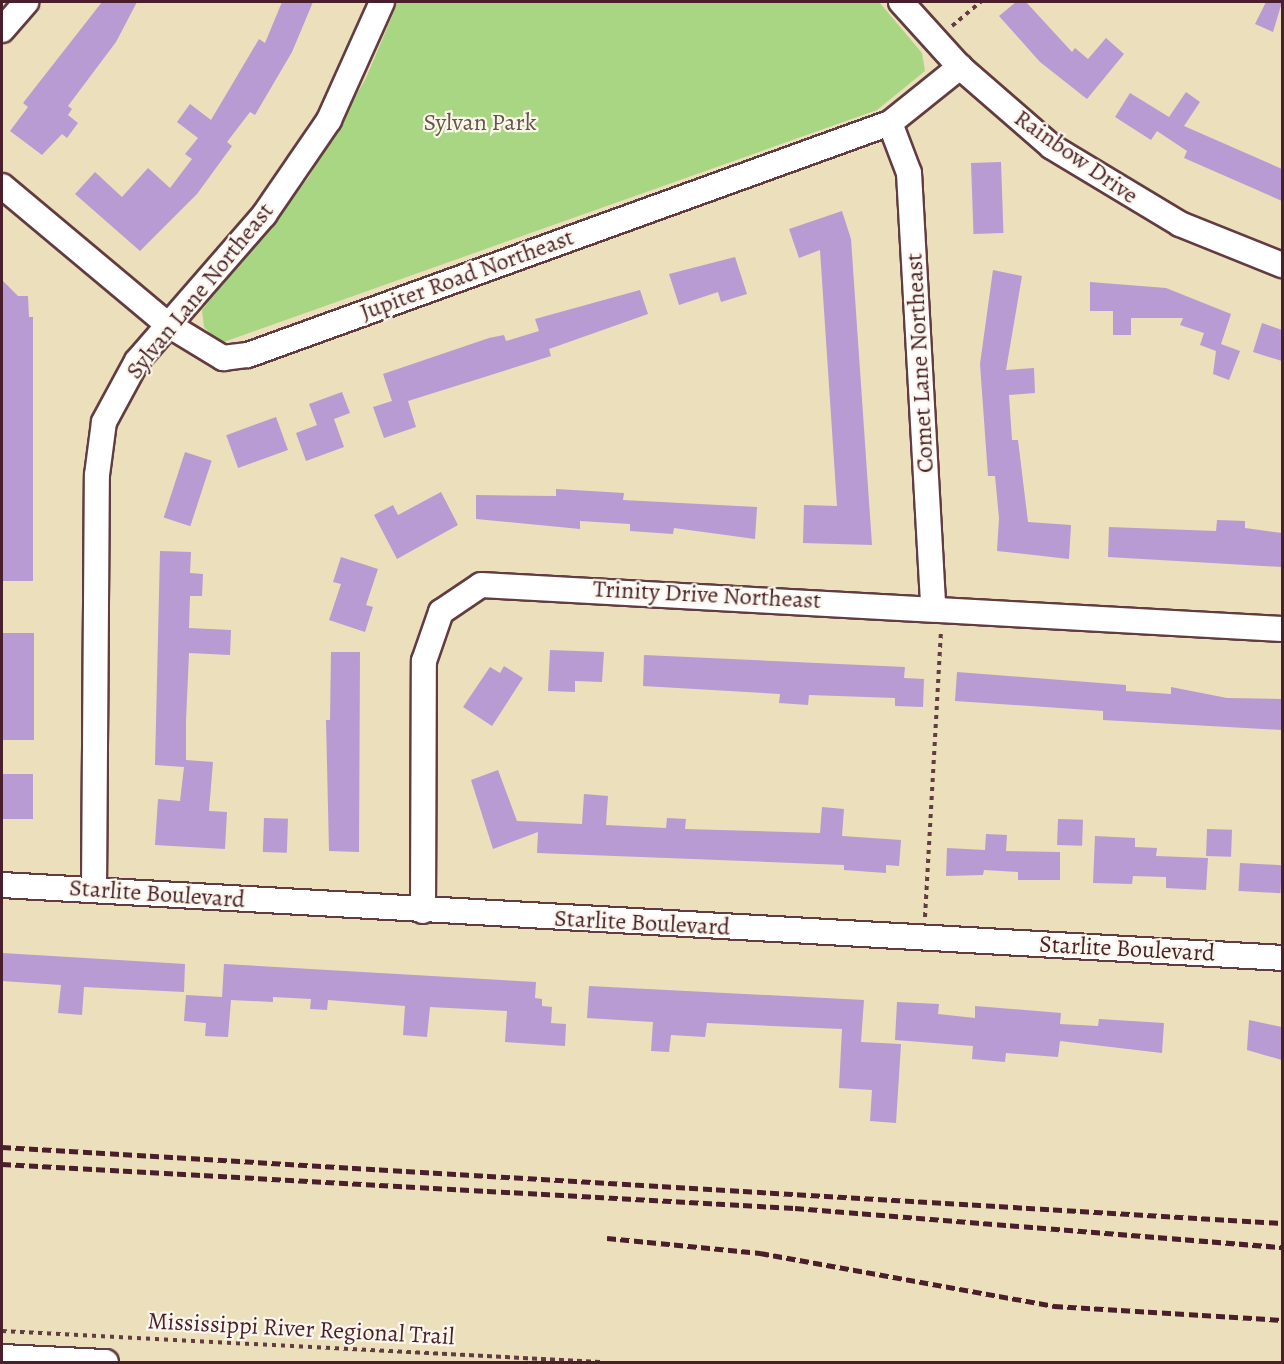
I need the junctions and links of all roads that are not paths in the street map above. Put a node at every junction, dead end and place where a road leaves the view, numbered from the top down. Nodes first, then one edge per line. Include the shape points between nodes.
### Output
1 (26, 2) edge
2 (382, 2) edge
3 (902, 2) edge
4 (2, 30) edge
5 (960, 67) junction
6 (890, 123) junction
7 (2, 186) edge
8 (1282, 265) edge
9 (167, 324) junction
10 (942, 607) junction
11 (1282, 629) edge
12 (2, 885) edge
13 (94, 890) junction
14 (423, 911) junction
15 (1282, 958) edge
16 (2, 1357) edge
17 (106, 1362) edge

1 - 4 street
2 - 9 street, Sylvan Lane Northeast via 329,120 264,215
3 - 5 street, Rainbow Drive
5 - 6 street, Jupiter Road Northeast
5 - 8 street, Rainbow Drive via 1052,147 1112,186 1180,224
6 - 9 street, Jupiter Road Northeast via 248,354 223,358
6 - 10 street, Comet Lane Northeast via 909,173
7 - 9 street, Jupiter Road Northeast
9 - 13 street, Sylvan Lane Northeast via 118,396 98,446
10 - 11 street, Trinity Drive Northeast
10 - 14 street, Trinity Drive Northeast via 502,585 460,595 437,619 424,661
12 - 13 street, Starlite Boulevard
13 - 14 street, Starlite Boulevard
14 - 15 street, Starlite Boulevard
16 - 17 street

